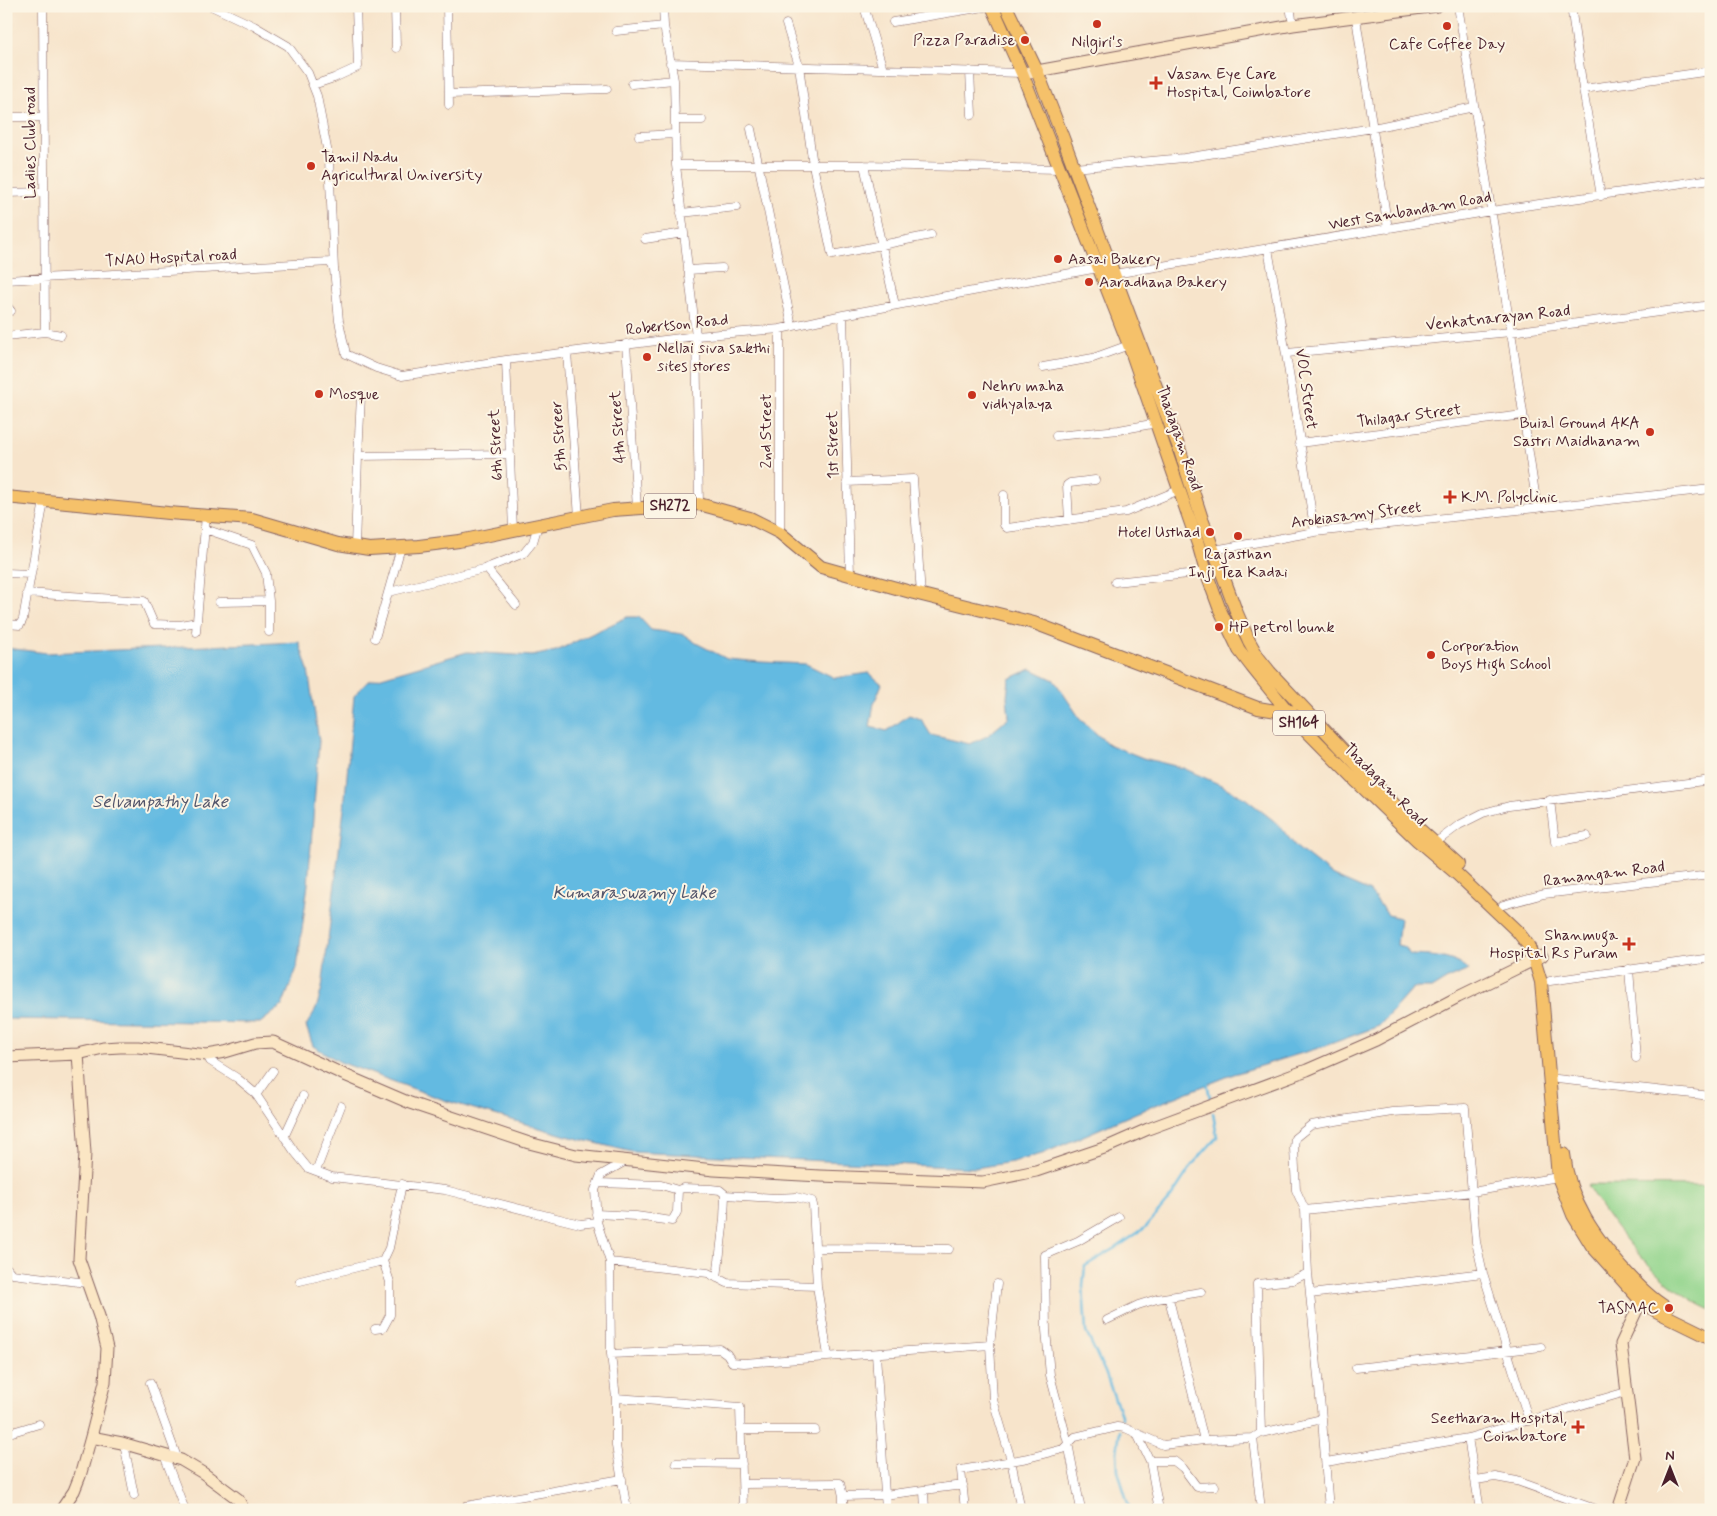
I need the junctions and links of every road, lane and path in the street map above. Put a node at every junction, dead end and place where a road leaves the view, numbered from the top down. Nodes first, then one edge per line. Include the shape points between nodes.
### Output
1 (43, 6) edge
2 (211, 6) edge
3 (356, 6) edge
4 (394, 6) edge
5 (447, 6) edge
6 (663, 6) edge
7 (991, 6) edge
8 (1006, 6) edge
9 (1290, 6) edge
10 (1437, 6) edge
11 (1458, 6) edge
12 (1571, 6) edge
13 (866, 13) dead end
14 (1356, 18) junction
15 (893, 22) dead end
16 (786, 24) dead end
17 (1293, 25) junction
18 (664, 26) junction
19 (616, 31) dead end
20 (396, 48) dead end
21 (670, 62) junction
22 (799, 66) junction
23 (883, 69) junction
24 (970, 71) junction
25 (1037, 71) junction
26 (1711, 71) edge
27 (1022, 73) junction
28 (674, 80) junction
29 (632, 84) dead end
30 (313, 85) junction
31 (607, 89) dead end
32 (1582, 89) junction
33 (449, 94) junction
34 (449, 105) dead end
35 (1474, 107) junction
36 (972, 115) dead end
37 (6, 117) edge
38 (43, 117) junction
39 (675, 120) junction
40 (702, 120) dead end
41 (1373, 128) junction
42 (751, 129) dead end
43 (675, 134) junction
44 (639, 136) dead end
45 (757, 164) junction
46 (676, 165) junction
47 (813, 165) junction
48 (864, 165) junction
49 (1074, 168) junction
50 (1060, 169) junction
51 (1711, 179) edge
52 (43, 192) junction
53 (6, 193) edge
54 (1601, 196) junction
55 (737, 207) dead end
56 (1491, 211) junction
57 (681, 214) junction
58 (1388, 229) junction
59 (684, 233) junction
60 (931, 235) dead end
61 (645, 239) dead end
62 (882, 245) junction
63 (1268, 249) junction
64 (722, 268) dead end
65 (1098, 268) junction
66 (334, 269) junction
67 (688, 270) junction
68 (1114, 274) junction
69 (45, 279) junction
70 (6, 280) edge
71 (1711, 305) edge
72 (896, 306) junction
73 (843, 315) junction
74 (792, 326) junction
75 (780, 329) junction
76 (45, 332) junction
77 (1511, 332) junction
78 (61, 335) dead end
79 (6, 336) edge
80 (696, 336) junction
81 (626, 344) junction
82 (1129, 345) junction
83 (567, 352) junction
84 (1287, 353) junction
85 (506, 360) junction
86 (1043, 367) dead end
87 (361, 396) dead end
88 (1522, 415) junction
89 (1157, 423) junction
90 (1056, 436) dead end
91 (1300, 443) junction
92 (510, 454) junction
93 (358, 456) junction
94 (1095, 480) dead end
95 (847, 482) junction
96 (1711, 489) edge
97 (1180, 490) junction
98 (1004, 495) dead end
99 (6, 497) edge
100 (44, 502) junction
101 (700, 504) junction
102 (1537, 507) junction
103 (637, 508) junction
104 (206, 516) junction
105 (579, 517) junction
106 (1070, 520) junction
107 (538, 525) junction
108 (205, 529) junction
109 (513, 530) junction
110 (1316, 532) junction
111 (780, 533) junction
112 (355, 547) junction
113 (401, 547) junction
114 (1214, 550) junction
115 (486, 568) junction
116 (1206, 572) junction
117 (6, 573) edge
118 (31, 574) junction
119 (850, 575) junction
120 (1115, 582) dead end
121 (388, 592) junction
122 (27, 593) junction
123 (921, 595) junction
124 (269, 601) junction
125 (219, 602) dead end
126 (516, 605) dead end
127 (197, 622) junction
128 (6, 624) edge
129 (196, 632) dead end
130 (269, 632) dead end
131 (375, 638) dead end
132 (1294, 708) junction
133 (1711, 780) edge
134 (1550, 800) junction
135 (1587, 836) dead end
136 (1435, 843) junction
137 (1711, 875) edge
138 (1503, 905) junction
139 (1538, 958) junction
140 (1711, 958) edge
141 (1629, 969) junction
142 (1545, 978) junction
143 (78, 1054) junction
144 (207, 1055) junction
145 (6, 1057) edge
146 (1636, 1058) dead end
147 (273, 1072) dead end
148 (1557, 1080) junction
149 (256, 1095) junction
150 (303, 1096) dead end
151 (1711, 1096) edge
152 (342, 1106) dead end
153 (284, 1137) junction
154 (626, 1161) junction
155 (316, 1171) junction
156 (1558, 1177) junction
157 (598, 1183) junction
158 (402, 1184) junction
159 (678, 1190) junction
160 (1472, 1192) junction
161 (726, 1195) junction
162 (1305, 1210) junction
163 (1119, 1217) dead end
164 (596, 1218) junction
165 (815, 1248) junction
166 (949, 1248) dead end
167 (383, 1261) junction
168 (610, 1262) junction
169 (6, 1267) edge
170 (1308, 1273) junction
171 (1483, 1273) junction
172 (717, 1278) junction
173 (300, 1281) dead end
174 (87, 1283) junction
175 (997, 1284) dead end
176 (817, 1286) junction
177 (1202, 1292) dead end
178 (1310, 1294) junction
179 (1169, 1299) junction
180 (1641, 1301) junction
181 (1107, 1320) dead end
182 (375, 1329) dead end
183 (1711, 1329) edge
184 (1711, 1338) edge
185 (990, 1344) junction
186 (1541, 1347) dead end
187 (1506, 1350) junction
188 (611, 1354) junction
189 (876, 1354) junction
190 (828, 1356) junction
191 (1356, 1368) dead end
192 (150, 1383) dead end
193 (1626, 1392) junction
194 (616, 1398) junction
195 (1322, 1419) junction
196 (1529, 1421) junction
197 (39, 1424) dead end
198 (740, 1430) junction
199 (815, 1430) dead end
200 (1262, 1432) junction
201 (6, 1434) edge
202 (1137, 1434) junction
203 (92, 1437) junction
204 (1253, 1438) junction
205 (1468, 1438) junction
206 (1204, 1440) junction
207 (1068, 1443) junction
208 (124, 1444) junction
209 (164, 1455) junction
210 (178, 1460) junction
211 (1010, 1460) junction
212 (1150, 1461) junction
213 (1326, 1462) junction
214 (676, 1463) dead end
215 (742, 1464) junction
216 (622, 1479) junction
217 (1476, 1480) junction
218 (742, 1484) junction
219 (963, 1485) junction
220 (1215, 1486) dead end
221 (924, 1491) junction
222 (134, 1496) dead end
223 (843, 1496) junction
224 (884, 1496) junction
225 (466, 1506) dead end
226 (61, 1510) edge
227 (185, 1510) edge
228 (244, 1510) edge
229 (627, 1510) edge
230 (743, 1510) edge
231 (843, 1510) edge
232 (886, 1510) edge
233 (925, 1510) edge
234 (965, 1510) edge
235 (1022, 1510) edge
236 (1081, 1510) edge
237 (1159, 1510) edge
238 (1262, 1510) edge
239 (1328, 1510) edge
240 (1480, 1510) edge
241 (1598, 1510) edge
242 (1618, 1510) edge

1 - 38 street, Ladies Club road
2 - 30 street via 288,46
3 - 30 street via 358,68
4 - 20 street
5 - 33 street
6 - 18 street
7 - 15 street
7 - 27 main road, Thadagam Road / SH164
8 - 25 main road, Thadagam Road / SH164
9 - 17 street
10 - 14 street
11 - 35 street
12 - 32 street
13 - 23 street
14 - 17 street
14 - 41 street
16 - 22 street
17 - 25 street
18 - 19 street
18 - 21 street
21 - 22 street
21 - 28 street
22 - 23 street
22 - 47 street
23 - 24 street
24 - 27 street
24 - 36 street
25 - 27 street
25 - 49 main road, Thadagam Road / SH164
26 - 32 street
27 - 50 main road, Thadagam Road / SH164
28 - 29 street
28 - 39 street
30 - 66 street via 330,159
31 - 33 street
32 - 54 street
33 - 34 street
35 - 41 street
35 - 56 street
37 - 38 street
38 - 52 street, Ladies Club road
39 - 40 street
39 - 43 street
41 - 49 street via 1184,158
41 - 58 street
42 - 45 street
43 - 44 street
43 - 46 street
45 - 46 street
45 - 47 street
45 - 74 street
46 - 57 street
47 - 48 street
47 - 62 street via 832,255
48 - 50 street
48 - 62 street
49 - 68 main road, Thadagam Road / SH164
50 - 65 main road, Thadagam Road / SH164
51 - 54 street, West Sambandam Road
52 - 53 street
52 - 69 street, Ladies Club road
54 - 56 street, West Sambandam Road
55 - 57 street
56 - 58 street, West Sambandam Road
56 - 77 street
57 - 59 street
58 - 63 street, West Sambandam Road
59 - 61 street
59 - 67 street
60 - 62 street
62 - 72 street
63 - 68 street, West Sambandam Road
63 - 84 street, VOC Street
64 - 67 street
65 - 68 street
65 - 72 street, Robertson Road
65 - 82 main road, Thadagam Road / SH164
66 - 69 street, TNAU Hospital road via 330,262
66 - 85 street, Robertson Road via 346,354 402,376
67 - 80 street
68 - 114 main road, Thadagam Road / SH164
69 - 70 street, TNAU Hospital road
69 - 76 street, Ladies Club road
71 - 77 street, Venkatnarayan Road
72 - 73 street, Robertson Road
73 - 74 street, Robertson Road
73 - 95 street, 1st Street
74 - 75 street, Robertson Road
75 - 80 street, Robertson Road
75 - 111 street, 2nd Street
76 - 78 street
76 - 79 street
77 - 84 street, Venkatnarayan Road
77 - 88 street
80 - 81 street, Robertson Road
80 - 101 street
81 - 83 street, Robertson Road
81 - 103 street, 4th Street
82 - 86 street via 1093,358
82 - 89 main road, Thadagam Road / SH164
83 - 85 street, Robertson Road
83 - 105 street, 5th Streer
84 - 91 street, VOC Street
85 - 92 street, 6th Street
87 - 93 street
88 - 91 street, Thilagar Street
88 - 102 street
89 - 90 street
89 - 97 main road, Thadagam Road / SH164
91 - 110 street, VOC Street
92 - 93 street
92 - 109 street, 6th Street
93 - 112 street
94 - 106 street via 1067,485
95 - 119 street, 1st Street
95 - 123 street via 912,479
96 - 102 street, Arokiasamy Street
97 - 106 street via 1126,512
97 - 116 main road, Thadagam Road / SH164
98 - 106 street via 1005,527
99 - 100 main road, SH272
100 - 104 main road, SH272
100 - 118 street
101 - 103 main road, SH272
101 - 111 main road, SH272 via 750,518
102 - 110 street, Arokiasamy Street
103 - 105 main road, SH272
104 - 108 street
104 - 112 main road, SH272 via 252,519
105 - 107 main road, SH272
107 - 109 main road, SH272
107 - 115 street via 533,542 524,553
108 - 124 street via 252,545 266,573
108 - 127 street
109 - 113 main road, SH272 via 459,541
110 - 114 street, Arokiasamy Street
111 - 119 main road, SH272 via 821,567
112 - 113 main road, SH272
113 - 121 street
114 - 132 main road, Thadagam Road / SH164 via 1249,641
115 - 121 street
115 - 126 street
116 - 120 street
116 - 132 main road, Thadagam Road / SH164 via 1239,650
117 - 118 street
118 - 122 street
119 - 123 main road, SH272
121 - 131 street
122 - 127 street via 144,601 154,624
122 - 128 street via 20,625
123 - 132 main road, SH272 via 1034,622 1258,708
124 - 125 street
124 - 130 street
127 - 129 street
132 - 136 main road, Thadagam Road / SH164
132 - 139 main road, Thadagam Road / SH164 via 1357,782 1518,932
133 - 134 street
134 - 135 street via 1555,842
134 - 136 street via 1483,813 1459,825
136 - 138 main road, Thadagam Road / SH164
137 - 138 street, Ramangam Road via 1544,894
138 - 139 main road, Thadagam Road / SH164 via 1528,932
139 - 142 main road, Thadagam Road / SH164
139 - 154 street via 1376,1040 1307,1070 1036,1171 984,1182 714,1170
140 - 141 street
141 - 142 street
141 - 146 street
142 - 148 main road, Thadagam Road / SH164
142 - 156 main road, Thadagam Road / SH164
143 - 144 street via 103,1048 129,1047
143 - 145 street
143 - 174 street via 85,1154 79,1259
144 - 149 street via 210,1061
144 - 154 street via 273,1042 410,1103 576,1155
147 - 149 street
148 - 151 street
148 - 183 main road, Thadagam Road / SH164 via 1566,1172 1592,1230 1650,1296 1676,1313
149 - 153 street
150 - 153 street
152 - 155 street
153 - 155 street via 308,1168
154 - 157 street via 601,1175
155 - 158 street via 332,1177
156 - 160 street
156 - 180 main road, Thadagam Road / SH164 via 1582,1232
157 - 159 street via 660,1185
157 - 164 street via 595,1190
158 - 164 street via 445,1190 580,1224
158 - 167 street via 389,1248
159 - 161 street via 720,1190
159 - 164 street via 677,1212 672,1221 636,1216
160 - 162 street
160 - 162 street via 1465,1108 1392,1112 1310,1125 1295,1138 1296,1190
160 - 171 street via 1476,1242
161 - 165 street via 812,1201
161 - 172 street
162 - 170 street
163 - 207 street via 1078,1241 1045,1255 1050,1375
164 - 168 street
165 - 166 street
165 - 176 street
167 - 173 street
167 - 182 street via 390,1282 390,1314 383,1328
168 - 172 street via 708,1273
168 - 188 street
169 - 174 street via 12,1274
170 - 178 street
170 - 200 street via 1293,1280 1257,1284
171 - 178 street
171 - 187 street
172 - 176 street via 727,1283
174 - 203 street via 107,1348 106,1382
175 - 185 street
176 - 190 street
177 - 179 street
178 - 195 street
179 - 181 street via 1138,1304
179 - 206 street
180 - 184 main road, Thadagam Road / SH164 via 1656,1312
180 - 193 street via 1621,1344
185 - 189 street
185 - 211 street via 992,1400
186 - 187 street
187 - 191 street
187 - 196 street
188 - 190 street via 720,1349 732,1362 744,1363
188 - 194 street
189 - 190 street
189 - 224 street
192 - 210 street
193 - 196 street
193 - 242 street via 1635,1458
194 - 198 street via 740,1407
194 - 216 street via 616,1446
195 - 200 street
195 - 213 street
196 - 205 street
197 - 201 street
198 - 199 street
198 - 215 street
200 - 204 street
202 - 206 street via 1162,1445
202 - 207 street via 1117,1427 1075,1437
202 - 212 street
203 - 208 street
203 - 226 street via 74,1491
204 - 206 street
204 - 238 street
205 - 213 street
205 - 217 street
207 - 211 street via 1063,1449
207 - 236 street
208 - 209 street
208 - 222 street
209 - 210 street
209 - 227 street
210 - 228 street via 238,1499
211 - 219 street via 961,1470
211 - 235 street
212 - 220 street via 1174,1461 1184,1468 1197,1487
212 - 237 street
213 - 239 street
214 - 215 street
215 - 218 street
216 - 225 street
216 - 229 street
217 - 240 street
217 - 241 street via 1495,1476
218 - 223 street via 840,1483
218 - 230 street
219 - 221 street
219 - 234 street
221 - 224 street
221 - 233 street
223 - 224 street
223 - 231 street
224 - 232 street

